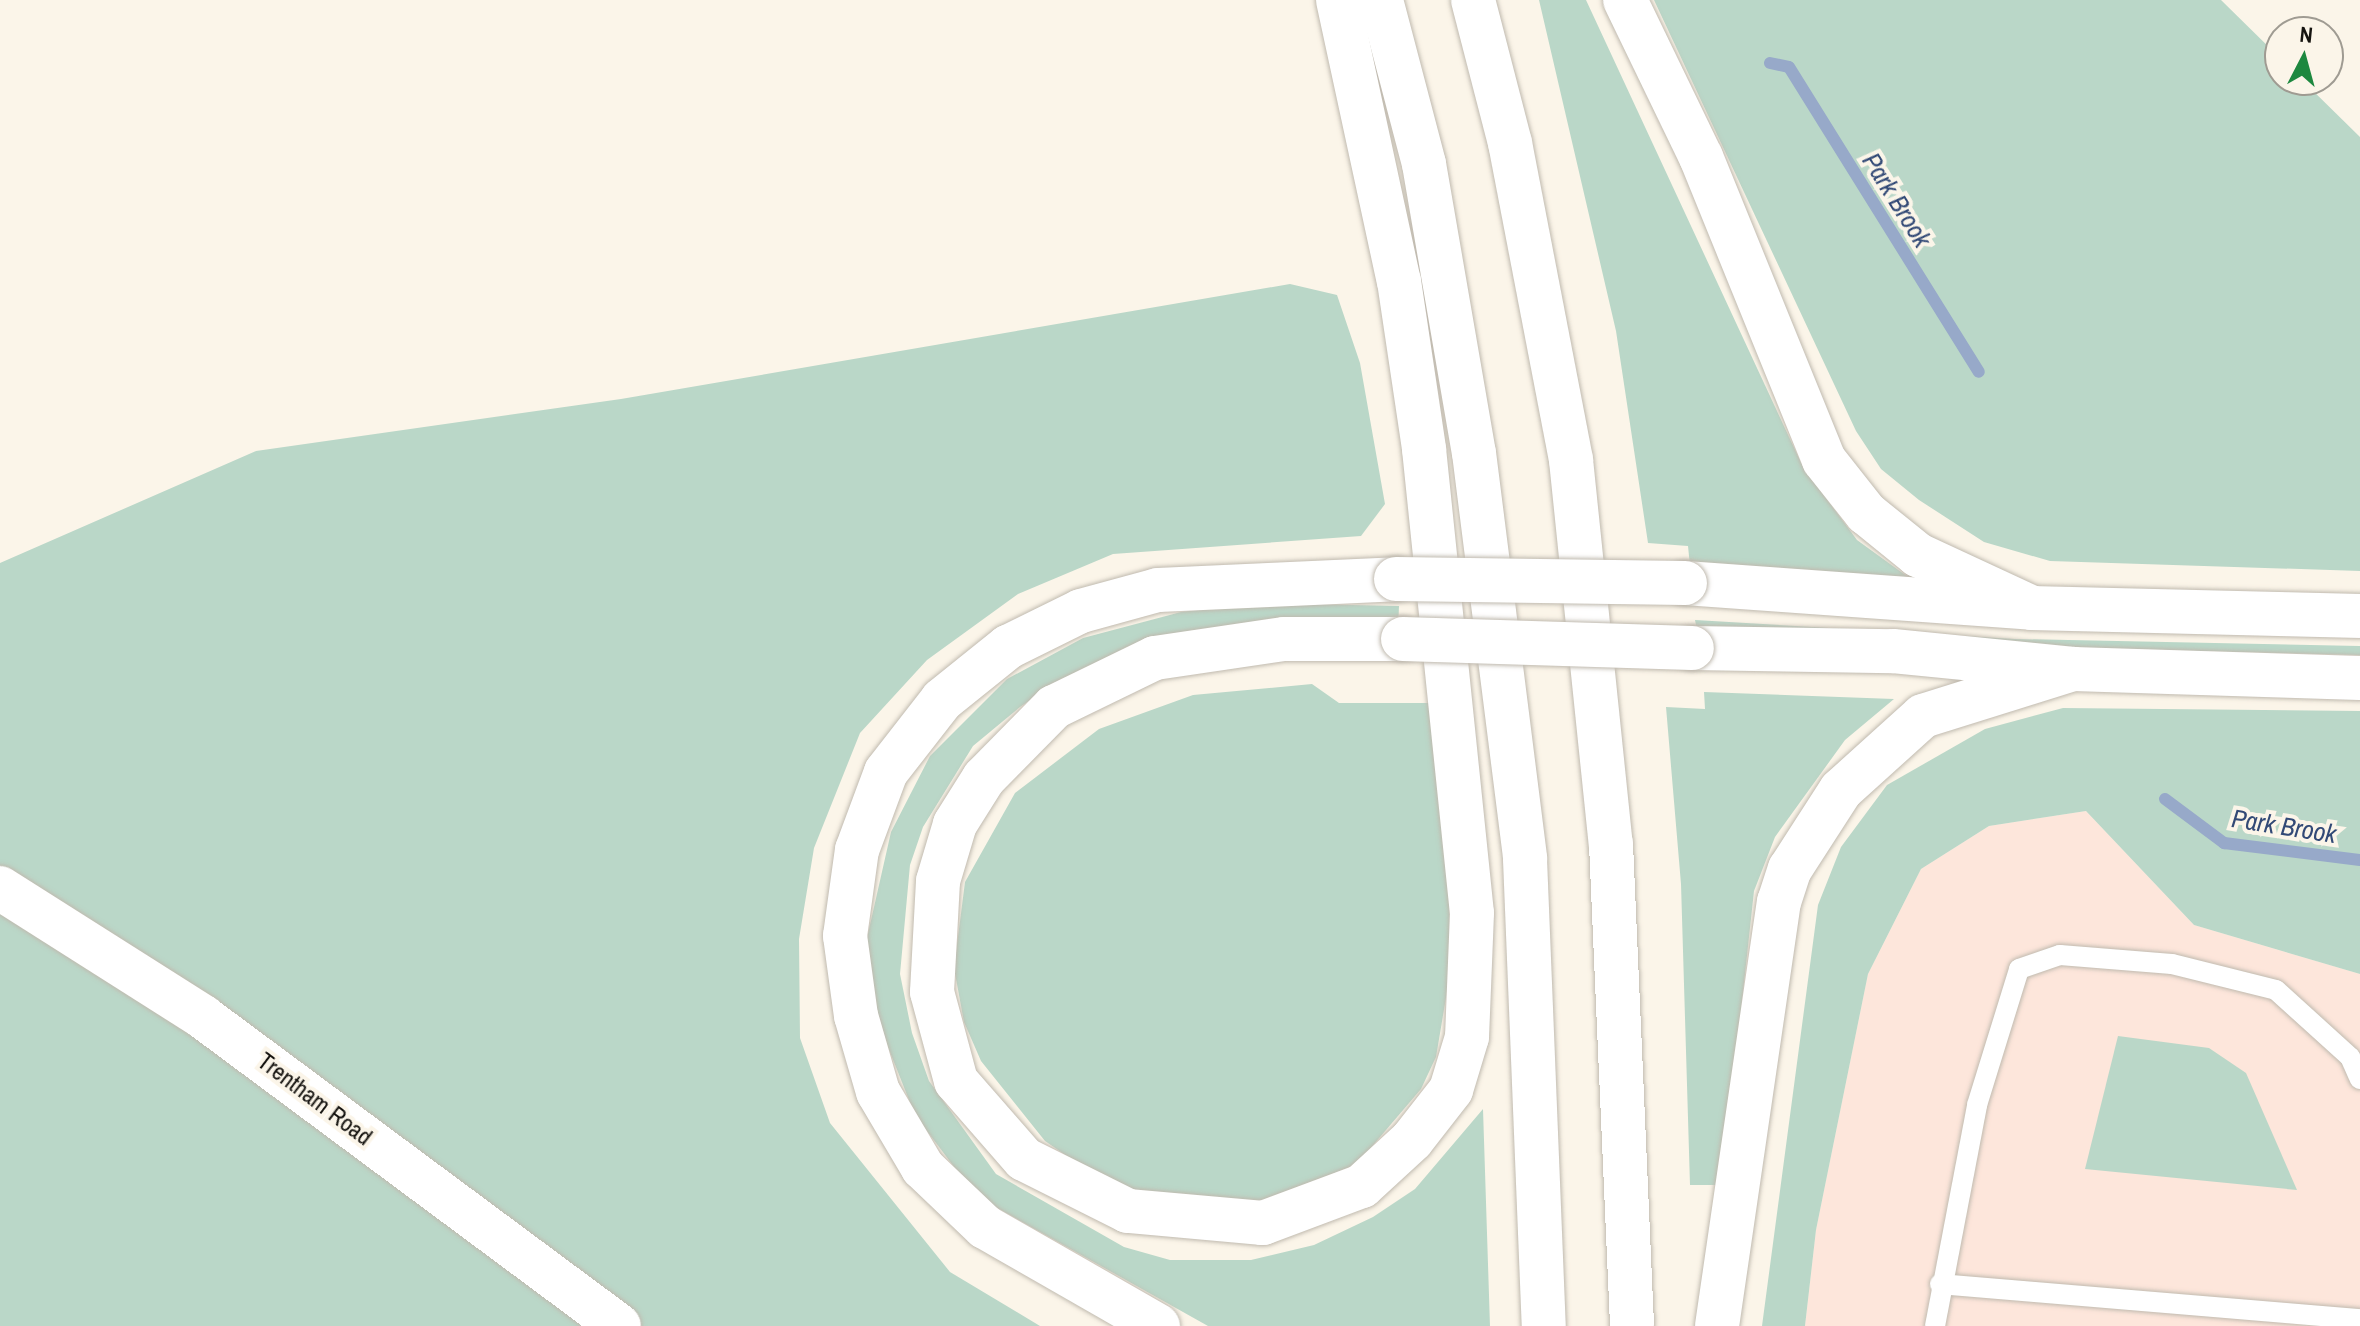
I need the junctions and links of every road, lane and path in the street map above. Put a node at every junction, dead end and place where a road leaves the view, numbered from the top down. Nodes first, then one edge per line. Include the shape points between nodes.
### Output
1 (1338, 0) edge
2 (1381, 0) edge
3 (1473, 0) edge
4 (1625, 0) edge
5 (2032, 608) junction
6 (2360, 616) edge
7 (2073, 669) junction
8 (2360, 678) edge
9 (0, 888) edge
10 (2360, 1079) edge
11 (1940, 1284) junction
12 (2349, 1321) edge
13 (619, 1326) edge
14 (1158, 1326) edge
15 (1544, 1326) edge
16 (1632, 1326) edge
17 (1717, 1326) edge
18 (1935, 1326) edge

1 - 7 highway, bridge via 1399,281 1424,449 1472,913 1467,1037 1451,1090 1412,1140 1362,1186 1263,1223 1128,1211 1024,1159 956,1081 932,992 938,881 955,824 984,778 1054,707 1155,658 1284,639 1403,639 1692,648 1893,651
2 - 15 highway via 1424,164 1474,453 1525,859
3 - 16 highway via 1510,143 1571,460 1611,844
4 - 5 highway via 1701,157 1824,460 1866,513 1918,555
5 - 6 highway
5 - 14 highway, bridge via 1685,583 1396,579 1158,590 1081,611 1008,647 942,700 886,772 857,850 845,936 856,1016 878,1092 923,1168 985,1227
7 - 8 highway
7 - 17 highway via 1923,716 1841,790 1790,869 1779,902
9 - 13 highway, Trentham Road via 203,1017
10 - 11 lane via 2350,1057 2276,990 2172,964 2088,957 2060,955 2019,969 1977,1105
11 - 12 lane
11 - 18 lane

